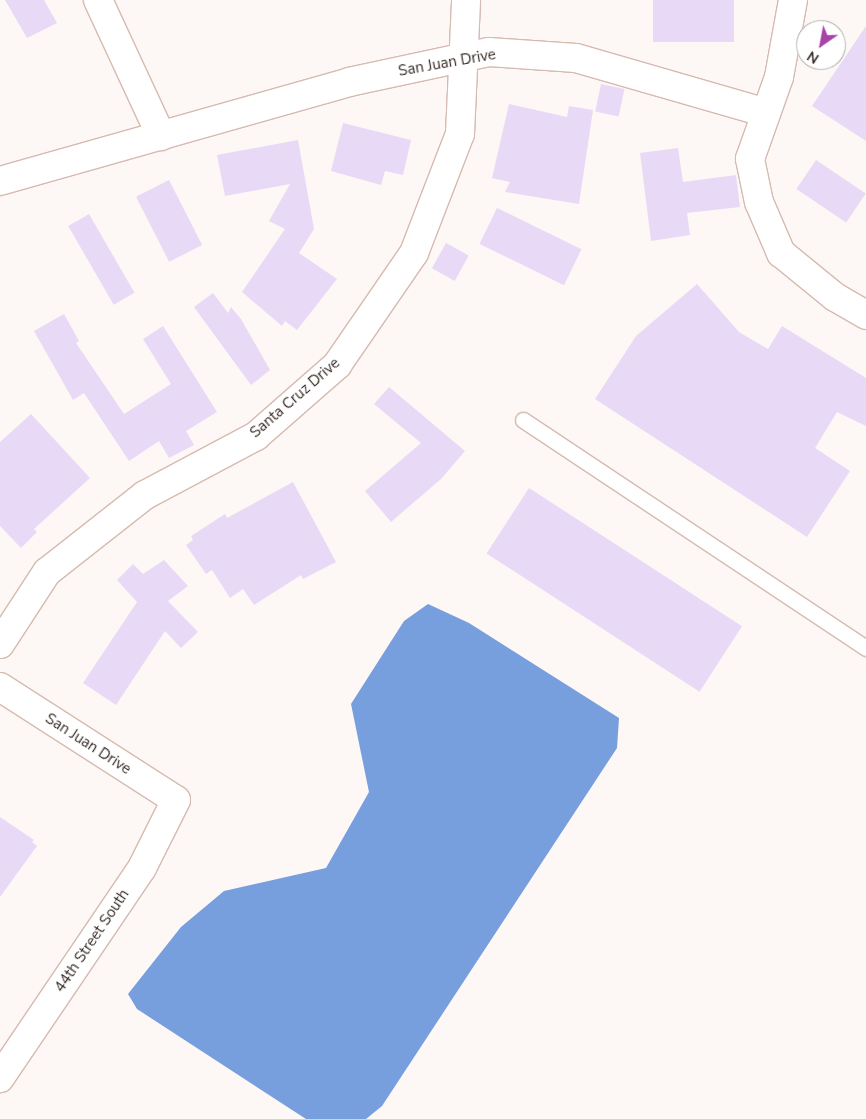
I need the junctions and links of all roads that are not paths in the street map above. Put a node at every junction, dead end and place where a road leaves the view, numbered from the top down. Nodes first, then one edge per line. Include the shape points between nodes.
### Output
1 (98, 0) edge
2 (466, 0) edge
3 (793, 0) edge
4 (463, 58) junction
5 (766, 114) junction
6 (161, 136) junction
7 (0, 181) edge
8 (866, 315) edge
9 (523, 420) dead end
10 (0, 644) edge
11 (866, 648) edge
12 (0, 687) edge
13 (176, 800) joint
14 (0, 1078) edge

1 - 6 street
2 - 4 street, Santa Cruz Drive
3 - 5 street via 779,78
4 - 5 street, San Juan Drive via 490,52 576,58
4 - 6 street, San Juan Drive via 349,82
4 - 10 street, Santa Cruz Drive via 460,134 414,253 337,365 256,436 145,495 47,572
5 - 8 street via 750,159 759,202 781,253 836,297
6 - 7 street, San Juan Drive
9 - 11 lane
12 - 13 street, San Juan Drive
13 - 14 street, 44th Street South via 142,868

